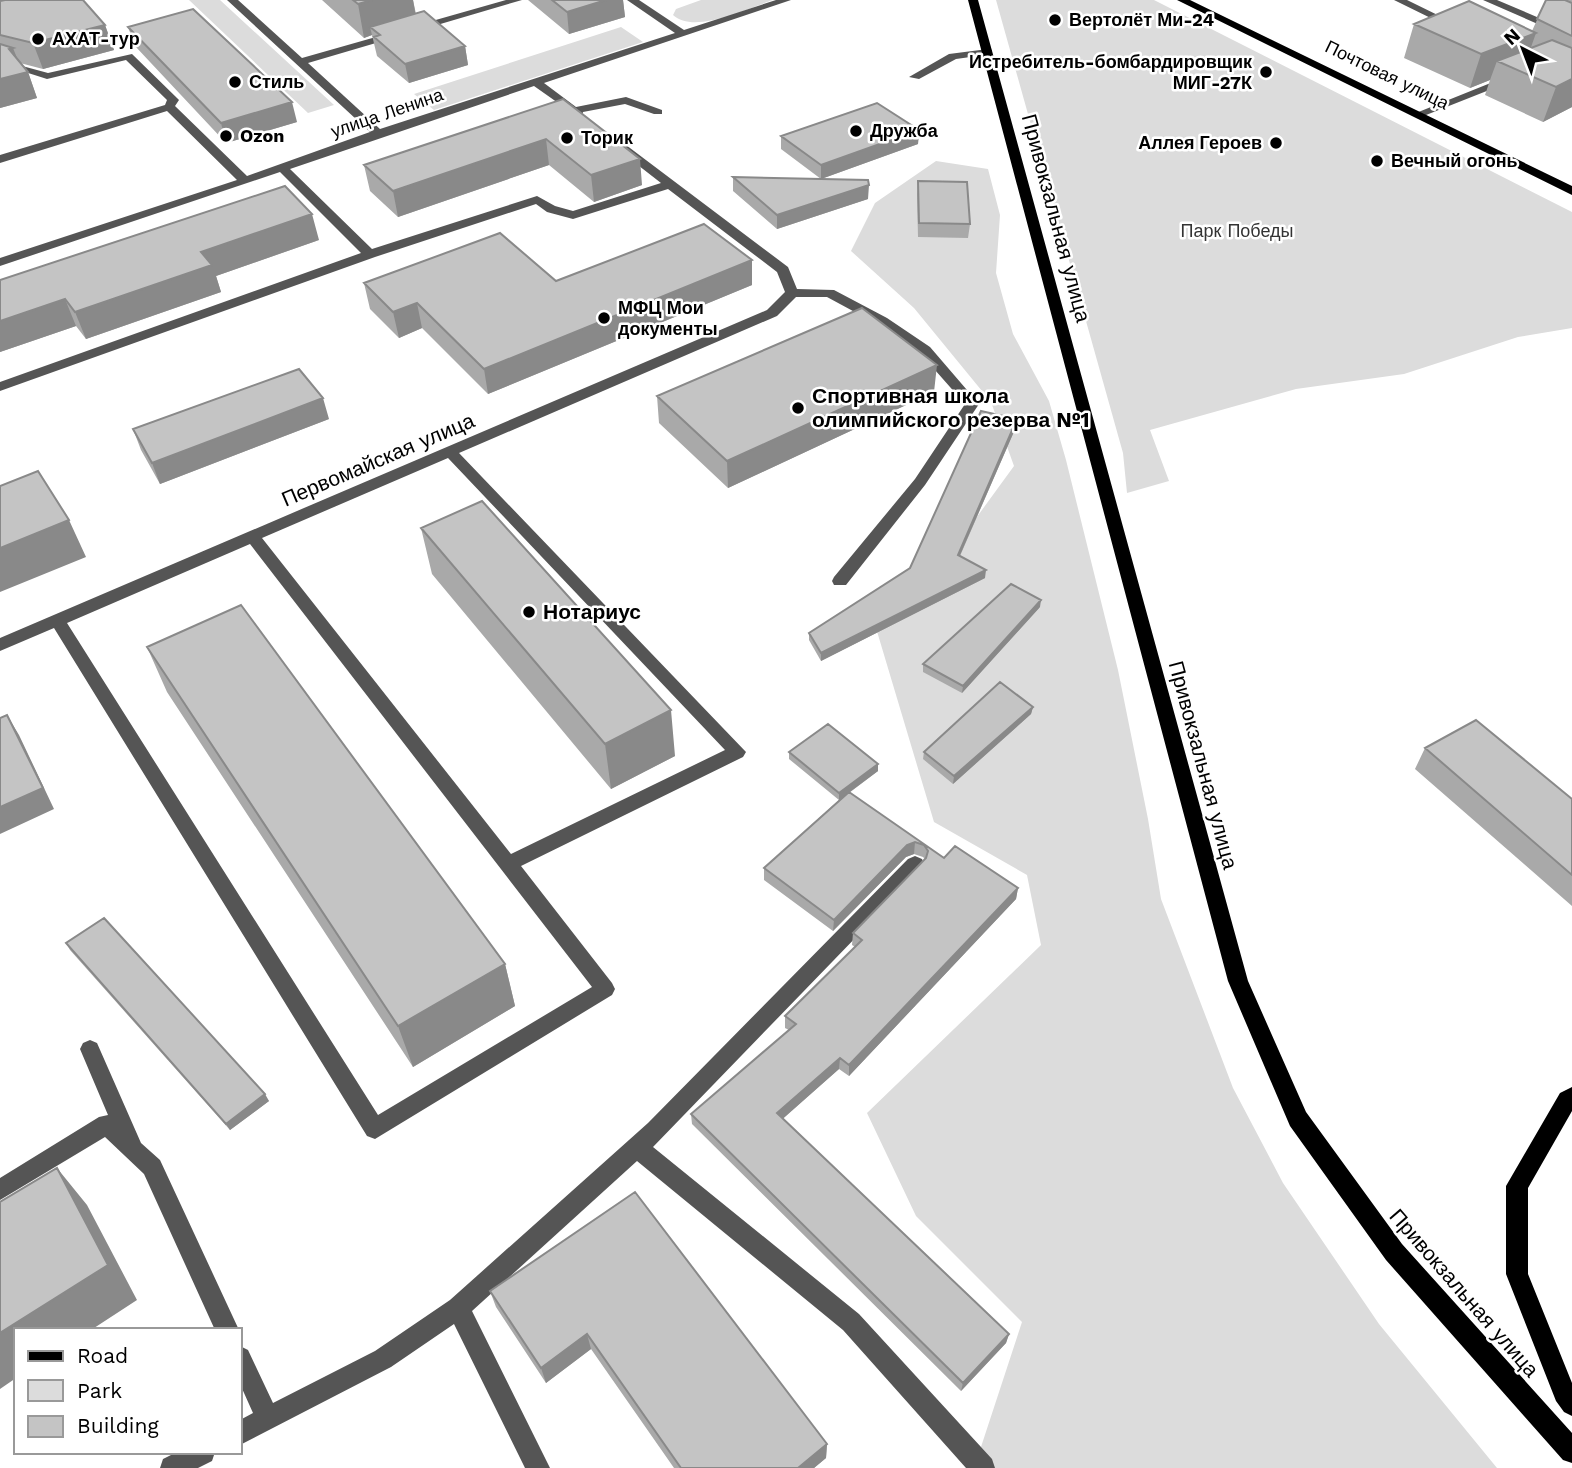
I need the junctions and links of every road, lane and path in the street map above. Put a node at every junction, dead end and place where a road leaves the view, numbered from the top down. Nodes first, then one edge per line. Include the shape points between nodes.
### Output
1 (232, 0) edge
2 (517, 0) edge
3 (632, 0) edge
4 (786, 0) edge
5 (973, 0) edge
6 (1182, 0) edge
7 (1399, 0) edge
8 (1488, 0) edge
9 (1544, 12) edge
10 (1532, 19) junction
11 (1527, 30) edge
12 (1469, 32) edge
13 (684, 34) junction
14 (1572, 36) edge
15 (988, 52) junction
16 (4, 62) edge
17 (300, 62) junction
18 (1525, 73) edge
19 (915, 78) dead end
20 (536, 82) junction
21 (169, 107) junction
22 (573, 111) junction
23 (658, 112) dead end
24 (1417, 115) junction
25 (589, 122) edge
26 (378, 133) junction
27 (609, 138) edge
28 (0, 159) edge
29 (283, 168) junction
30 (245, 181) junction
31 (670, 184) junction
32 (1572, 191) edge
33 (370, 254) junction
34 (0, 262) edge
35 (792, 293) junction
36 (0, 387) edge
37 (450, 452) junction
38 (253, 537) junction
39 (840, 581) dead end
40 (58, 621) junction
41 (0, 645) edge
42 (508, 864) junction
43 (915, 864) dead end
44 (90, 1049) dead end
45 (1572, 1097) edge
46 (637, 1147) junction
47 (134, 1150) junction
48 (0, 1190) edge
49 (458, 1308) junction
50 (226, 1328) edge
51 (242, 1362) edge
52 (1572, 1404) edge
53 (268, 1419) junction
54 (242, 1432) edge
55 (1572, 1451) edge
56 (199, 1454) edge
57 (172, 1468) edge
58 (538, 1468) edge
59 (983, 1468) edge

1 - 17 street
2 - 17 street
3 - 13 street
4 - 13 street, улица Ленина
5 - 15 main road, Привокзальная улица
6 - 24 main road, Почтовая улица
7 - 12 street
8 - 10 street
9 - 10 street
10 - 11 street
10 - 14 street
13 - 20 street, улица Ленина
15 - 19 street via 953,56
15 - 55 main road, Привокзальная улица via 1238,981 1298,1119 1394,1252
16 - 21 street via 47,76 128,56 173,100
17 - 26 street
18 - 24 street
20 - 22 street
20 - 26 street, улица Ленина
21 - 28 street
21 - 30 street
22 - 23 street via 625,100
22 - 25 street
24 - 32 main road, Почтовая улица
26 - 29 street, улица Ленина
27 - 31 street
29 - 30 street, улица Ленина
29 - 33 street
30 - 34 street, улица Ленина
31 - 33 street via 573,215 537,200
31 - 35 street via 783,270
33 - 36 street
35 - 37 street, Первомайская улица via 772,313
35 - 39 street via 829,293 882,321 925,350 972,404 920,482
37 - 38 street, Первомайская улица
37 - 42 street via 737,752
38 - 40 street, Первомайская улица
38 - 42 street
40 - 41 street, Первомайская улица
40 - 42 street via 375,1129 605,989
43 - 46 street
44 - 47 street
45 - 52 main road via 1517,1186 1517,1274
46 - 49 street
46 - 59 street via 851,1322
47 - 48 street via 107,1124
47 - 50 street via 152,1167
49 - 53 street via 383,1359
49 - 58 street
51 - 53 street
53 - 54 street
56 - 57 street

